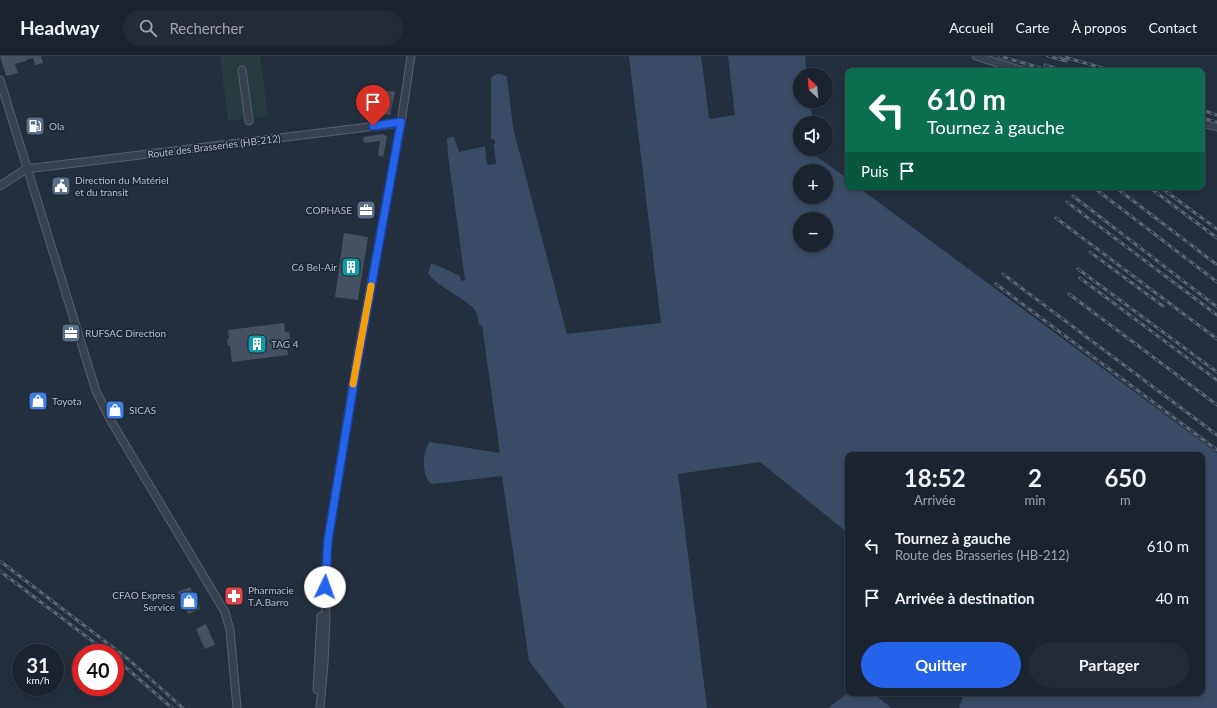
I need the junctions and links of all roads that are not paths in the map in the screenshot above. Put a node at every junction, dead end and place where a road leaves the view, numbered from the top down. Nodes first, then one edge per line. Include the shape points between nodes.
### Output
1 (411, 56) edge
2 (976, 56) edge
3 (1014, 68) edge
4 (242, 70) dead end
5 (0, 80) edge
6 (249, 121) dead end
7 (401, 122) junction
8 (1205, 124) edge
9 (1217, 127) edge
10 (26, 169) junction
11 (0, 186) edge
12 (325, 595) junction
13 (324, 663) junction
14 (317, 707) edge
15 (237, 708) edge
16 (324, 708) edge

1 - 7 street
2 - 3 street
4 - 6 street
5 - 10 street
7 - 10 street, Route des Brasseries (HB-212)
7 - 12 street via 358,354 328,540
8 - 9 street
10 - 11 street
10 - 15 street via 96,391 111,421 225,612 230,630
12 - 13 street
12 - 14 street via 320,628
13 - 14 street
13 - 16 street

